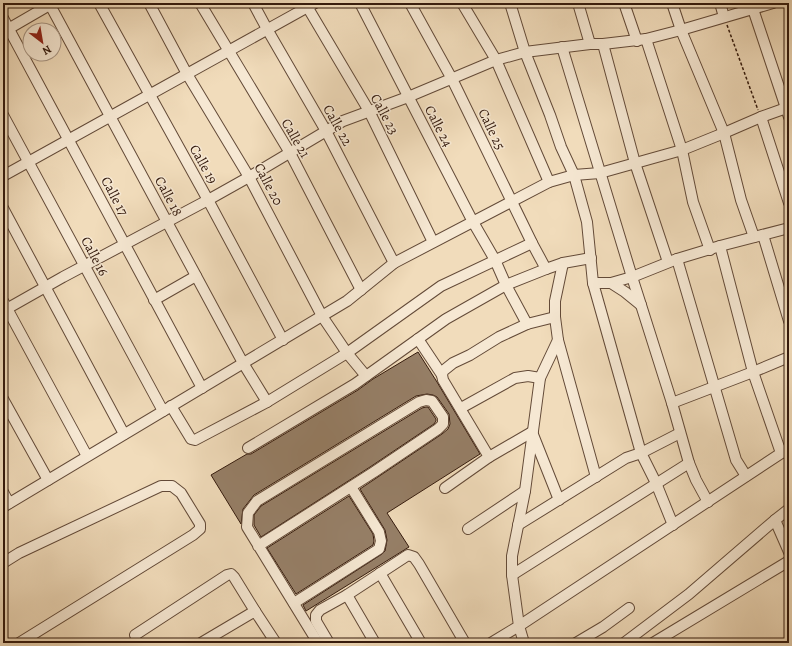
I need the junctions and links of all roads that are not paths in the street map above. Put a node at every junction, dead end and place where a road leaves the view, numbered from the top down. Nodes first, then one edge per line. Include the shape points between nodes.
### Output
1 (99, 3) edge
2 (149, 3) edge
3 (200, 3) edge
4 (253, 3) edge
5 (360, 3) edge
6 (410, 3) edge
7 (462, 3) edge
8 (510, 3) edge
9 (578, 3) edge
10 (624, 3) edge
11 (672, 3) edge
12 (720, 3) edge
13 (773, 3) edge
14 (50, 4) edge
15 (309, 4) edge
16 (752, 6) edge
17 (724, 17) junction
18 (3, 18) edge
19 (6, 30) edge
20 (267, 30) junction
21 (681, 30) junction
22 (641, 40) junction
23 (590, 44) junction
24 (603, 44) junction
25 (562, 47) junction
26 (229, 51) junction
27 (525, 52) junction
28 (496, 60) junction
29 (187, 74) junction
30 (452, 79) junction
31 (150, 95) junction
32 (408, 97) junction
33 (369, 111) junction
34 (788, 111) edge
35 (3, 114) edge
36 (110, 117) junction
37 (761, 117) junction
38 (326, 131) junction
39 (724, 133) junction
40 (68, 140) junction
41 (682, 150) junction
42 (290, 153) junction
43 (29, 162) junction
44 (635, 163) junction
45 (600, 173) junction
46 (574, 175) junction
47 (3, 176) edge
48 (249, 177) junction
49 (549, 182) junction
50 (208, 200) junction
51 (512, 202) junction
52 (789, 203) edge
53 (3, 208) edge
54 (167, 222) junction
55 (473, 222) junction
56 (789, 228) edge
57 (758, 236) junction
58 (433, 242) junction
59 (532, 243) junction
60 (124, 244) junction
61 (720, 246) junction
62 (710, 250) junction
63 (591, 258) junction
64 (496, 260) junction
65 (672, 261) junction
66 (394, 262) junction
67 (563, 263) junction
68 (85, 265) junction
69 (546, 269) junction
70 (196, 276) junction
71 (632, 277) junction
72 (593, 283) junction
73 (611, 283) junction
74 (506, 285) junction
75 (45, 287) junction
76 (361, 290) junction
77 (154, 300) junction
78 (641, 305) junction
79 (4, 307) edge
80 (322, 316) junction
81 (555, 317) junction
82 (789, 321) edge
83 (527, 324) junction
84 (418, 339) junction
85 (283, 340) junction
86 (558, 340) junction
87 (347, 353) junction
88 (789, 357) edge
89 (243, 363) junction
90 (753, 372) junction
91 (442, 374) junction
92 (366, 376) junction
93 (540, 378) junction
94 (714, 387) junction
95 (202, 388) junction
96 (3, 399) edge
97 (267, 402) junction
98 (672, 403) junction
99 (167, 408) junction
100 (460, 408) junction
101 (532, 432) junction
102 (680, 433) junction
103 (124, 434) junction
104 (248, 448) dead end
105 (785, 451) edge
106 (641, 453) junction
107 (87, 456) junction
108 (489, 457) junction
109 (689, 463) junction
110 (746, 476) junction
111 (596, 477) junction
112 (48, 480) junction
113 (656, 483) junction
114 (351, 487) junction
115 (445, 488) dead end
116 (525, 491) junction
117 (3, 492) edge
118 (559, 500) junction
119 (708, 502) junction
120 (6, 505) edge
121 (789, 509) edge
122 (775, 520) junction
123 (673, 524) junction
124 (518, 525) junction
125 (468, 529) dead end
126 (258, 546) junction
127 (789, 552) edge
128 (789, 562) edge
129 (3, 563) edge
130 (380, 573) junction
131 (512, 576) junction
132 (347, 595) junction
133 (294, 603) junction
134 (629, 608) dead end
135 (255, 611) junction
136 (519, 626) junction
137 (135, 635) dead end
138 (19, 643) edge
139 (202, 643) edge
140 (276, 643) edge
141 (318, 643) edge
142 (329, 643) edge
143 (375, 643) edge
144 (421, 643) edge
145 (465, 643) edge
146 (491, 643) edge
147 (524, 643) edge
148 (576, 643) edge
149 (624, 643) edge
150 (653, 643) edge

1 - 31 street, Calle 19
2 - 29 street, Calle 20
3 - 26 street, Calle 21
4 - 20 street, Calle 22
5 - 32 street, Calle 24
6 - 30 street, Calle 25
7 - 28 street
8 - 27 street
9 - 23 street
10 - 22 street
11 - 21 street
12 - 17 street
13 - 16 street
14 - 19 street
14 - 36 street, Calle 18
15 - 20 street
15 - 33 street, Calle 23
16 - 17 street
16 - 34 street
17 - 21 street
18 - 19 street, Calle 17
19 - 40 street, Calle 17
20 - 26 street
20 - 38 street, Calle 22
21 - 22 street
21 - 39 street
22 - 24 street
22 - 41 street
23 - 24 street
23 - 25 street
24 - 44 street
25 - 27 street
25 - 45 street
26 - 29 street
26 - 42 street, Calle 21
27 - 28 street
27 - 46 street
28 - 30 street
28 - 49 street
29 - 31 street
29 - 48 street, Calle 20
30 - 32 street
30 - 51 street, Calle 25
31 - 36 street
31 - 50 street, Calle 19
32 - 33 street
32 - 55 street, Calle 24
33 - 38 street
33 - 58 street, Calle 23
34 - 37 street
35 - 43 street, Calle 16
36 - 40 street
36 - 54 street, Calle 18
37 - 39 street
37 - 52 street
38 - 42 street
38 - 66 street, Calle 22
39 - 41 street
39 - 57 street via 741,200
40 - 43 street
40 - 60 street, Calle 17
41 - 44 street
41 - 62 street via 693,202
42 - 48 street
42 - 76 street, Calle 21
43 - 47 street
43 - 68 street, Calle 16
44 - 45 street
44 - 65 street
45 - 46 street
45 - 71 street
46 - 49 street
46 - 63 street via 587,222
48 - 50 street
48 - 80 street, Calle 20
49 - 51 street
50 - 54 street
50 - 85 street, Calle 19
51 - 55 street
51 - 59 street, Calle 25
53 - 75 street
54 - 60 street
54 - 70 street, Calle 18
55 - 58 street
55 - 64 street, Calle 24
56 - 57 street
57 - 61 street
57 - 82 street
58 - 66 street
59 - 64 street
59 - 69 street, Calle 25
60 - 68 street
60 - 77 street, Calle 17
61 - 62 street
61 - 90 street
62 - 65 street
63 - 67 street
63 - 72 street
64 - 74 street, Calle 24
64 - 87 street via 441,286
65 - 71 street
65 - 94 street
66 - 76 street
67 - 69 street
67 - 81 street via 555,302
68 - 75 street
68 - 99 street, Calle 16
69 - 74 street
70 - 77 street
70 - 89 street, Calle 18
71 - 73 street
71 - 78 street
72 - 73 street
72 - 106 street
73 - 78 street
74 - 83 street, Calle 24
74 - 84 street via 446,319
75 - 79 street
75 - 103 street
76 - 80 street
77 - 95 street, Calle 17
78 - 98 street
79 - 107 street
80 - 85 street
80 - 87 street, Calle 20
81 - 83 street
81 - 86 street
83 - 91 street via 450,365
84 - 91 street
84 - 92 street
85 - 89 street
86 - 93 street
86 - 111 street
87 - 92 street, Calle 20
87 - 97 street
88 - 90 street
89 - 95 street
89 - 97 street, Calle 18
90 - 94 street
90 - 105 street
91 - 100 street
92 - 104 street
93 - 100 street via 515,378
93 - 101 street
94 - 98 street
94 - 110 street via 736,460
95 - 99 street
96 - 112 street
97 - 99 street, Calle 16 via 195,440 191,439
98 - 102 street
99 - 103 street
100 - 108 street
101 - 108 street
101 - 116 street
101 - 118 street
102 - 106 street
102 - 109 street
103 - 107 street
105 - 110 street
106 - 111 street via 626,458
106 - 113 street
107 - 112 street
108 - 115 street
109 - 113 street
109 - 119 street
110 - 119 street
111 - 118 street
112 - 120 street
113 - 123 street
113 - 131 street
114 - 126 street
114 - 126 street via 443,424 443,417 432,401 419,402 257,502 248,513 247,527
114 - 133 street via 379,532 379,549
116 - 124 street
116 - 125 street
117 - 120 street
118 - 124 street
119 - 123 street
121 - 122 street
122 - 127 street
122 - 149 street via 689,594
123 - 136 street
124 - 131 street via 512,556
126 - 133 street
128 - 150 street
129 - 138 street via 161,486 172,486 181,493 200,524 200,529 193,535
130 - 132 street
130 - 144 street
130 - 145 street via 408,555 414,557
131 - 136 street
132 - 142 street via 320,610 316,615 316,621
132 - 143 street
133 - 141 street
134 - 148 street
135 - 137 street via 231,574
135 - 139 street
135 - 140 street
136 - 146 street
136 - 147 street

